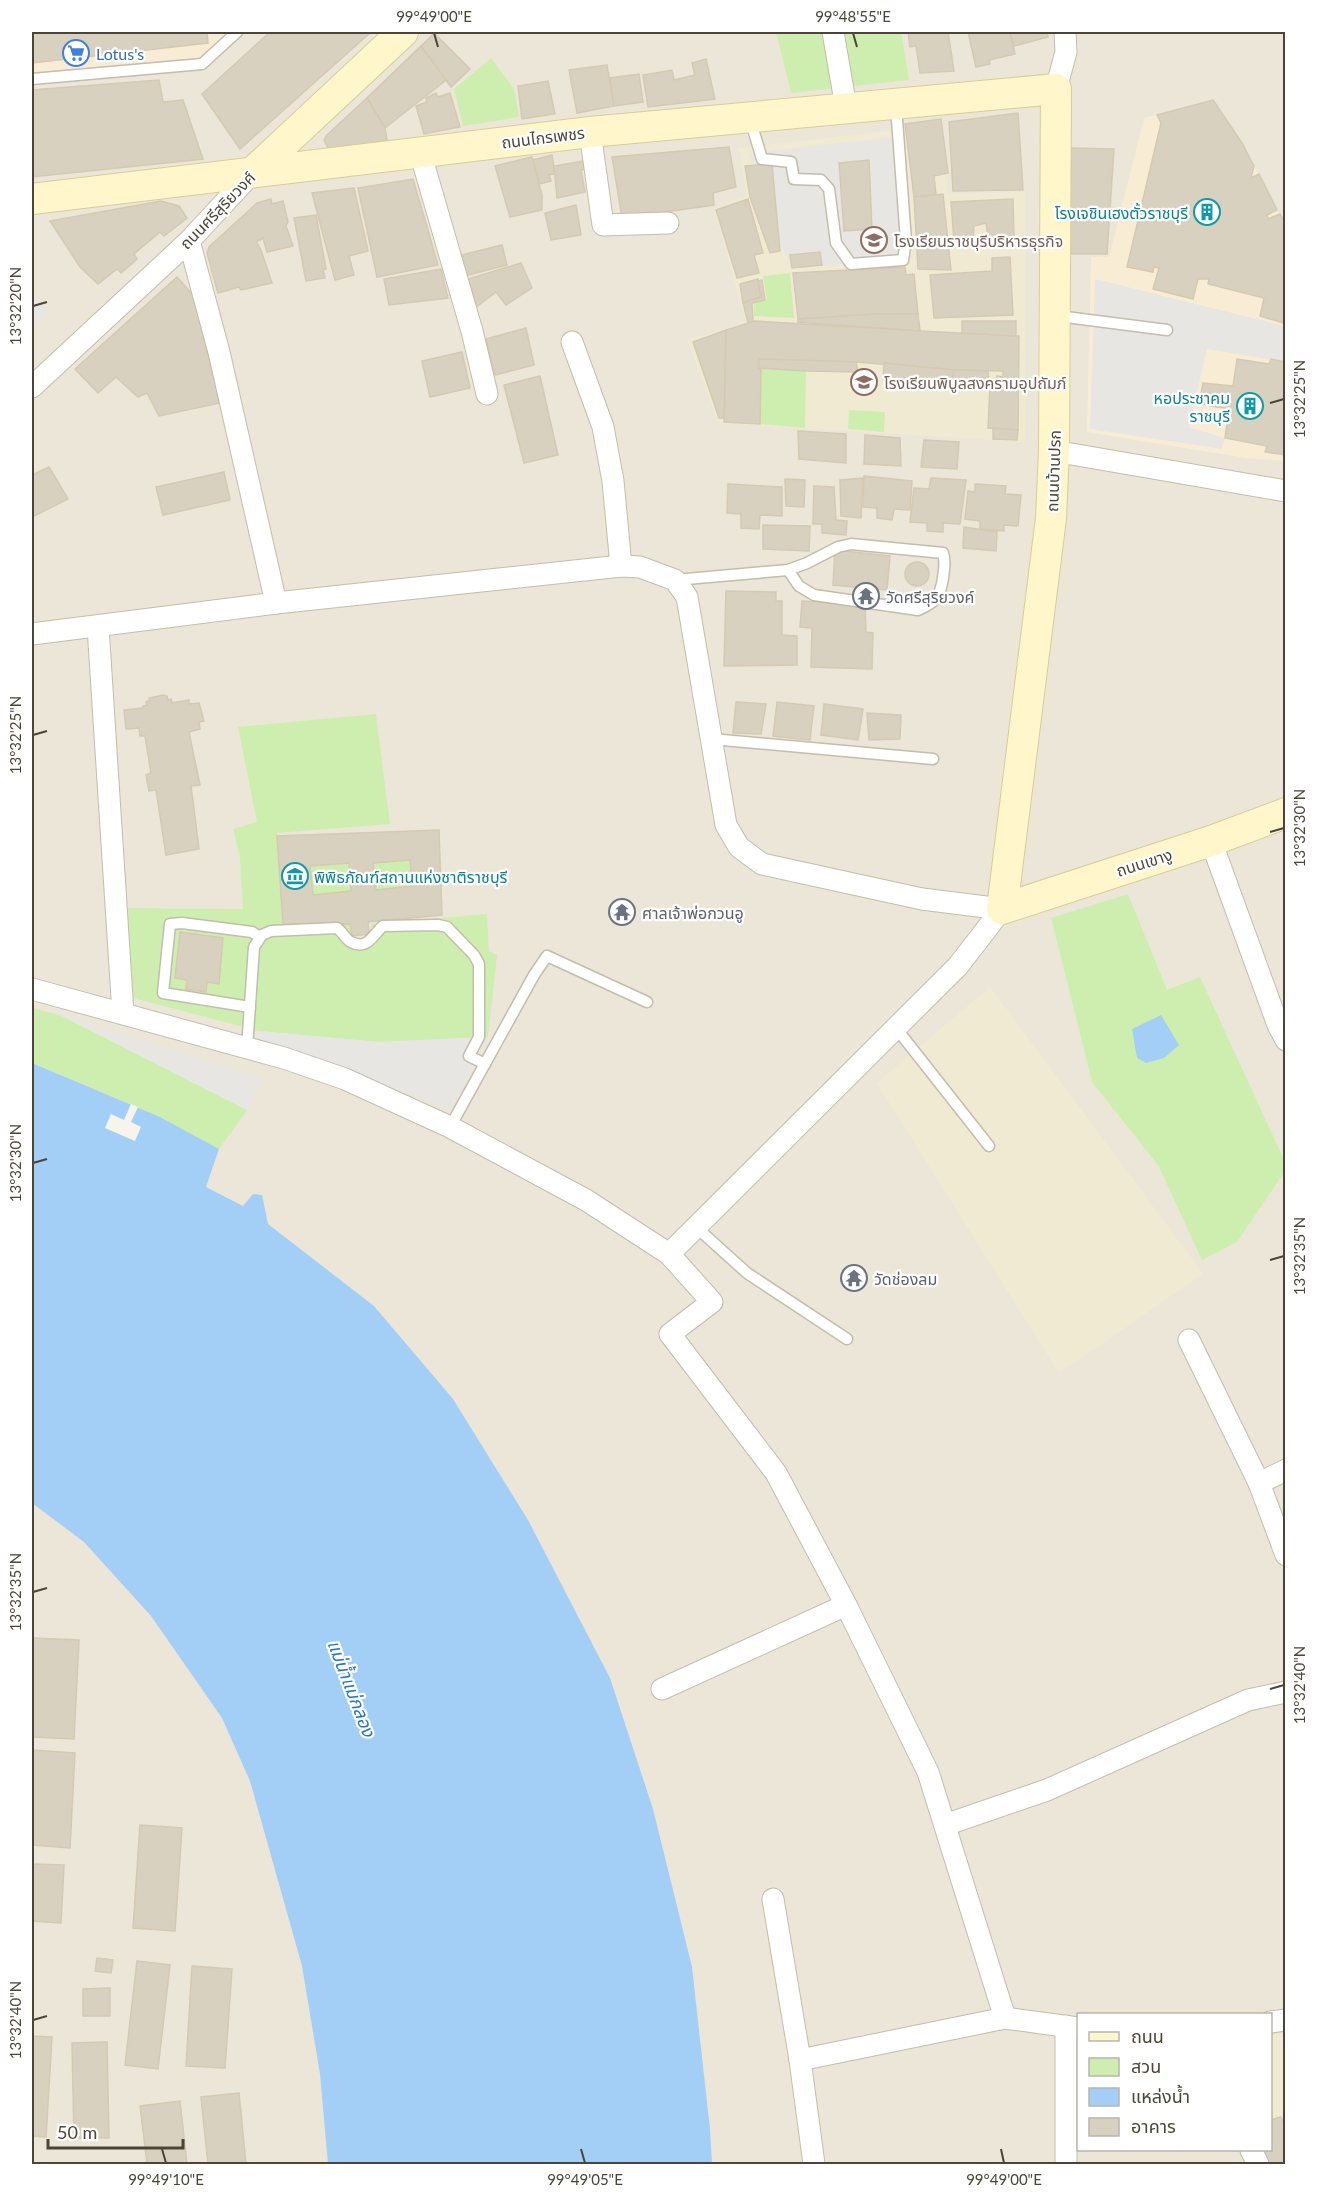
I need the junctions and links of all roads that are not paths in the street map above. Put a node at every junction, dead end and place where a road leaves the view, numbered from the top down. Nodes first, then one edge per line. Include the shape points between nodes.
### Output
1 (237, 32) edge
2 (833, 32) edge
3 (1065, 32) edge
4 (395, 34) edge
5 (32, 79) edge
6 (1056, 89) junction
7 (896, 102) junction
8 (846, 107) junction
9 (750, 117) junction
10 (590, 132) junction
11 (420, 152) junction
12 (253, 172) junction
13 (32, 199) edge
14 (668, 224) dead end
15 (189, 241) junction
16 (1054, 316) junction
17 (1167, 330) dead end
18 (572, 342) dead end
19 (32, 387) edge
20 (487, 394) dead end
21 (1054, 451) junction
22 (1286, 490) edge
23 (621, 566) junction
24 (788, 570) junction
25 (675, 580) junction
26 (276, 603) junction
27 (98, 627) junction
28 (32, 634) edge
29 (711, 739) junction
30 (933, 759) dead end
31 (1286, 813) edge
32 (1210, 841) junction
33 (1002, 909) junction
34 (260, 937) junction
35 (32, 989) edge
36 (647, 1002) dead end
37 (250, 1007) junction
38 (123, 1012) junction
39 (896, 1028) junction
40 (1286, 1040) edge
41 (247, 1047) junction
42 (485, 1064) junction
43 (450, 1127) junction
44 (989, 1146) dead end
45 (696, 1227) junction
46 (669, 1254) junction
47 (847, 1339) dead end
48 (1189, 1340) dead end
49 (1286, 1470) edge
50 (1259, 1483) junction
51 (1286, 1555) edge
52 (846, 1605) junction
53 (662, 1689) dead end
54 (1286, 1692) edge
55 (945, 1825) junction
56 (773, 1899) dead end
57 (1005, 2018) junction
58 (1072, 2027) edge
59 (800, 2060) junction
60 (814, 2164) edge
61 (1066, 2164) edge

1 - 5 lane via 202,63
2 - 8 street
3 - 6 street, ถนนบ้านปรก via 1066,52
4 - 12 street, ถนนศรีสุริยวงศ์
6 - 7 street, ถนนไกรเพชร
6 - 16 street, ถนนบ้านปรก
7 - 8 street, ถนนไกรเพชร
7 - 9 lane via 906,241 903,260 851,264 837,243 830,189 821,180 794,179 791,162 762,159
8 - 9 street, ถนนไกรเพชร
9 - 10 street, ถนนไกรเพชร
10 - 11 street, ถนนไกรเพชร
10 - 14 street via 603,225
11 - 12 street, ถนนไกรเพชร
11 - 20 street
12 - 13 street, ถนนไกรเพชร
12 - 15 street, ถนนศรีสุริยวงศ์
15 - 19 street, ถนนศรีสุริยวงศ์
15 - 26 street via 219,352
16 - 17 lane
16 - 21 street, ถนนบ้านปรก
18 - 23 street via 603,427
21 - 22 street
21 - 33 street, ถนนบ้านปรก via 1051,518
23 - 25 street via 640,567
23 - 26 street
24 - 24 lane via 800,586 814,595 918,610 940,593 945,561 943,553 851,544
24 - 25 lane
25 - 29 street via 687,597
26 - 27 street
27 - 28 street
27 - 38 street
29 - 30 lane
29 - 33 street via 726,825 739,847 762,864 922,899
31 - 32 street, ถนนเขางู
32 - 33 street, ถนนเขางู
32 - 40 street
33 - 39 street via 958,966
34 - 37 lane via 254,947
34 - 37 lane via 252,932 170,924 163,993
34 - 42 lane via 271,931 337,928 348,940 358,943 374,938 383,926 447,927 478,964 479,1037 469,1056
35 - 38 street
36 - 42 lane via 547,956
37 - 41 lane
38 - 41 street
39 - 44 lane
39 - 45 street
41 - 43 street via 345,1079
42 - 43 lane
43 - 46 street via 586,1200
45 - 46 street
45 - 47 lane via 747,1273
46 - 52 street via 712,1302 670,1334 776,1473
48 - 50 street
49 - 50 street
50 - 51 street
52 - 53 street
52 - 55 street via 928,1772
54 - 55 street via 1248,1701 1047,1790
55 - 57 street
56 - 59 street
57 - 58 street
57 - 59 street
58 - 61 street
59 - 60 street

